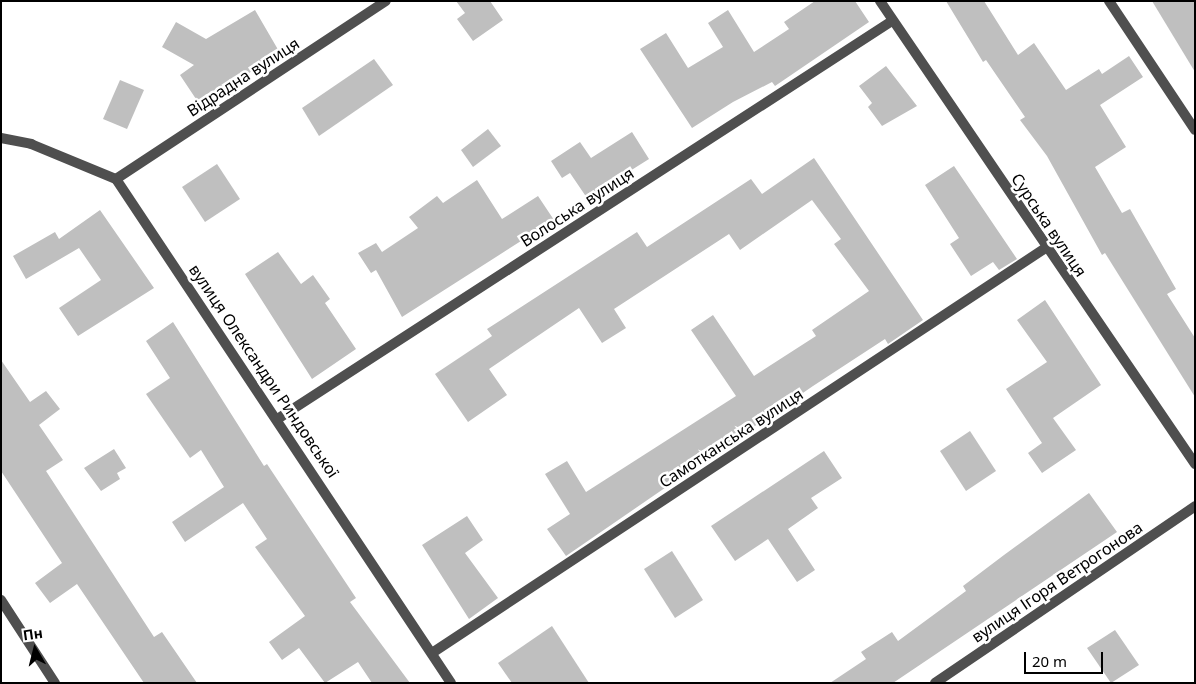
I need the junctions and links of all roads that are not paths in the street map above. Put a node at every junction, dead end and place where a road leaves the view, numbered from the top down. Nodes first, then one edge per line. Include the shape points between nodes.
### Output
1 (386, 1) edge
2 (880, 1) edge
3 (1109, 1) edge
4 (892, 21) junction
5 (1195, 130) edge
6 (1, 138) edge
7 (116, 178) junction
8 (1047, 247) junction
9 (279, 418) junction
10 (1195, 464) edge
11 (1195, 506) edge
12 (1, 600) edge
13 (432, 653) junction
14 (55, 683) edge
15 (451, 683) edge
16 (935, 683) edge

1 - 7 street, Відрадна вулиця
2 - 4 street, Сурська вулиця
3 - 5 street
4 - 8 street, Сурська вулиця
4 - 9 street, Волоська вулиця
6 - 7 street via 31,144
7 - 9 street, вулиця Олександри Риндовської
8 - 10 street, Сурська вулиця
8 - 13 street, Самотканська вулиця
9 - 13 street, вулиця Олександри Риндовської
11 - 16 street, вулиця Ігоря Ветрогонова
12 - 14 street
13 - 15 street, вулиця Олександри Риндовської

